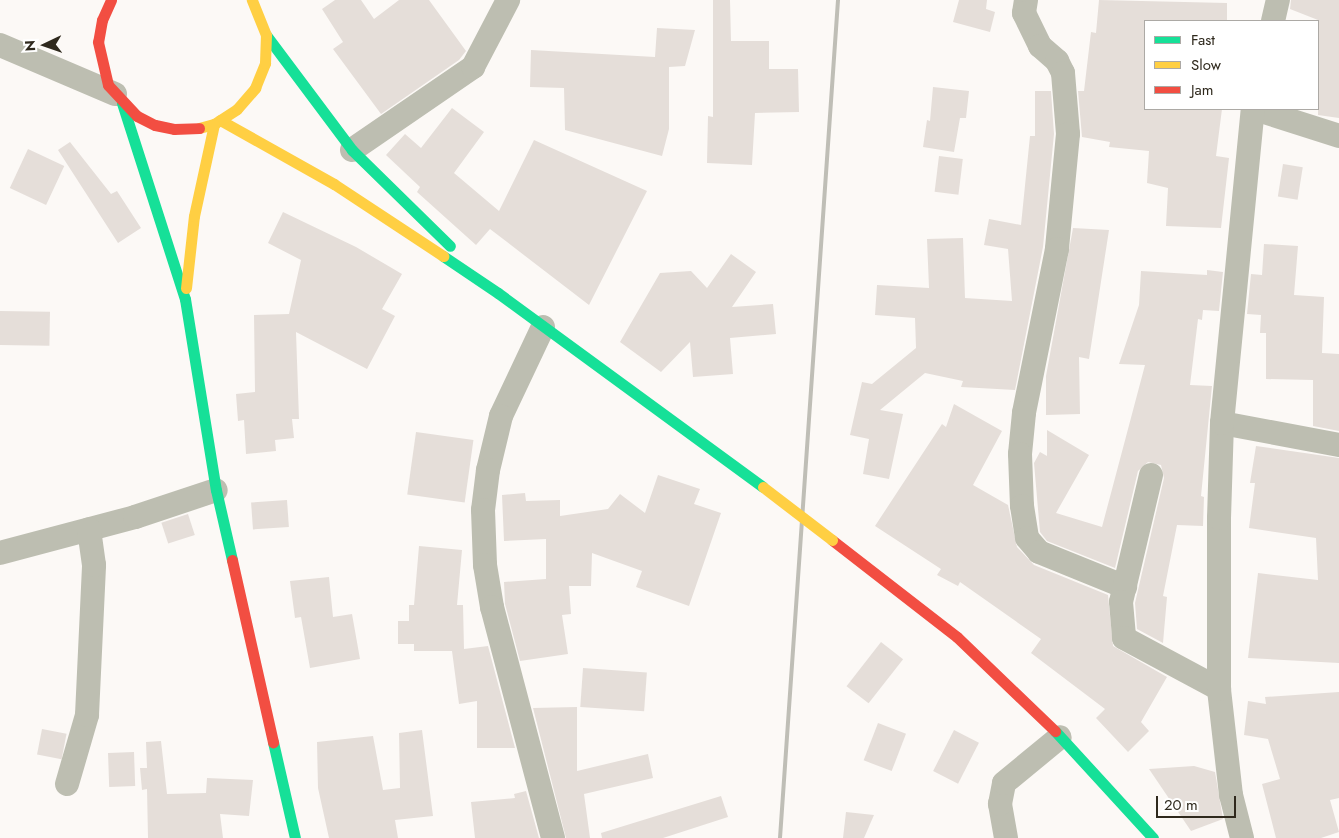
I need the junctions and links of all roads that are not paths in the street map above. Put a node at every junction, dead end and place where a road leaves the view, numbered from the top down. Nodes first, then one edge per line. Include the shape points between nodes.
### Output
1 (111, 0) edge
2 (252, 0) edge
3 (508, 0) edge
4 (1026, 0) edge
5 (1278, 0) edge
6 (1273, 20) edge
7 (266, 35) junction
8 (2, 50) edge
9 (118, 99) junction
10 (1254, 110) edge
11 (1257, 110) edge
12 (217, 122) junction
13 (1339, 136) edge
14 (352, 150) junction
15 (498, 293) junction
16 (185, 299) junction
17 (543, 327) junction
18 (1222, 422) junction
19 (1339, 445) edge
20 (1151, 475) dead end
21 (216, 490) junction
22 (89, 529) junction
23 (0, 553) edge
24 (1125, 587) junction
25 (1219, 689) junction
26 (1060, 737) junction
27 (67, 784) dead end
28 (1138, 823) junction
29 (295, 838) edge
30 (553, 838) edge
31 (1006, 838) edge
32 (1142, 838) edge
33 (1153, 838) edge
34 (1242, 838) edge

1 - 9 main road via 102,20 98,42 100,64
2 - 7 main road
3 - 14 street via 473,67
4 - 24 street via 1024,14 1040,46 1057,61 1063,73 1068,134 1057,249 1024,413 1020,454 1027,538 1039,552
5 - 6 street
7 - 12 main road via 265,63 255,88 237,109
7 - 14 main road
8 - 9 street
9 - 12 main road via 155,125 194,129
9 - 16 main road
10 - 18 street
11 - 13 street
12 - 15 main road via 334,184
12 - 16 main road via 194,216
14 - 15 main road
15 - 17 main road
16 - 21 main road
17 - 26 main road, bridge via 763,487 957,637 1031,705
17 - 30 street via 502,416 488,470 483,510 485,566 492,607
18 - 19 street
18 - 25 street
20 - 24 street
21 - 22 street
21 - 29 main road
22 - 23 street
22 - 27 street via 94,565 87,715
24 - 25 street via 1121,602 1124,638
25 - 34 street via 1231,795
26 - 28 main road
26 - 31 street via 1004,783 1000,804
28 - 32 main road
28 - 33 main road

